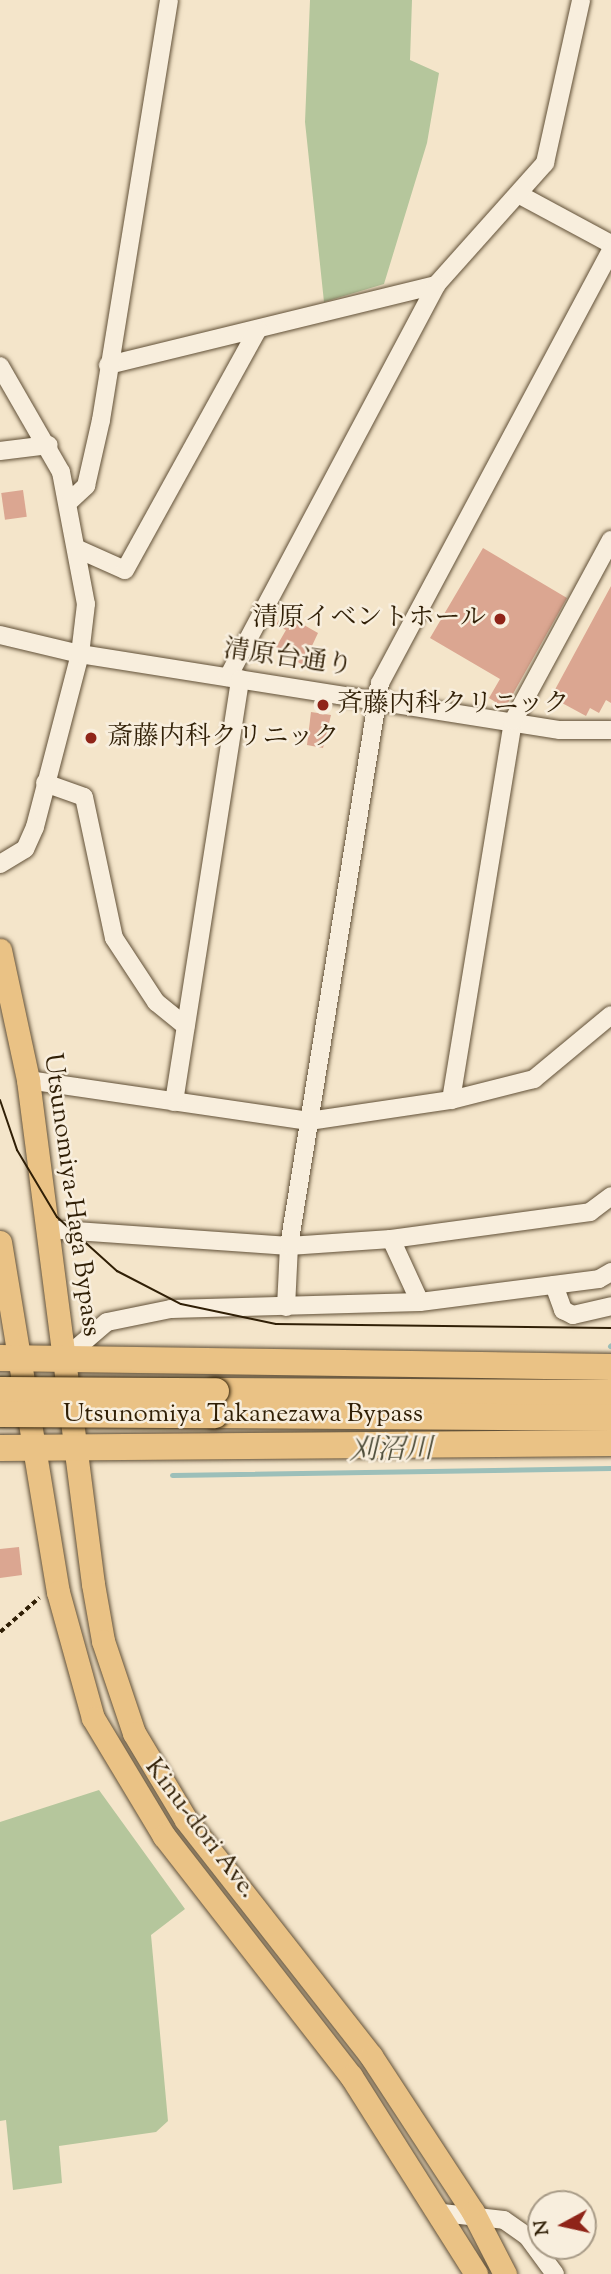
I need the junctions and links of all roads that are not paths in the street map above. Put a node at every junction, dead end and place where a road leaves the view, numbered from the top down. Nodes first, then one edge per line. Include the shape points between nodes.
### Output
1 (169, 0) edge
2 (581, 0) edge
3 (520, 195) junction
4 (611, 244) edge
5 (611, 251) edge
6 (436, 285) junction
7 (258, 329) junction
8 (108, 365) junction
9 (0, 366) edge
10 (49, 444) junction
11 (0, 451) edge
12 (71, 500) junction
13 (611, 540) edge
14 (80, 550) junction
15 (0, 635) edge
16 (80, 654) junction
17 (234, 678) junction
18 (377, 698) junction
19 (513, 721) junction
20 (611, 730) edge
21 (45, 783) junction
22 (0, 864) edge
23 (0, 950) edge
24 (611, 1015) edge
25 (186, 1026) junction
26 (28, 1080) junction
27 (451, 1100) junction
28 (174, 1102) junction
29 (309, 1121) junction
30 (611, 1196) edge
31 (47, 1229) junction
32 (391, 1239) junction
33 (0, 1242) edge
34 (289, 1246) junction
35 (611, 1272) edge
36 (554, 1285) junction
37 (420, 1302) junction
38 (611, 1306) edge
39 (286, 1307) junction
40 (10, 1358) edge
41 (65, 1358) junction
42 (611, 1367) edge
43 (0, 1390) edge
44 (611, 1393) edge
45 (216, 1403) junction
46 (0, 1414) edge
47 (611, 1418) edge
48 (611, 1443) edge
49 (0, 1448) edge
50 (38, 1449) junction
51 (75, 1449) junction
52 (473, 2212) junction
53 (442, 2213) junction
54 (476, 2274) edge
55 (505, 2274) edge
56 (555, 2274) edge

1 - 8 street
2 - 3 street via 545,163
3 - 4 street
3 - 6 street
5 - 18 street via 385,668
6 - 7 street
6 - 17 street
7 - 8 street
7 - 14 street via 125,569
8 - 12 street via 86,486
9 - 10 street
10 - 11 street
10 - 12 street
12 - 14 street
13 - 19 street
14 - 16 street via 86,604
15 - 16 street, 清原台通り
16 - 17 street, 清原台通り
16 - 21 street
17 - 18 street, 清原台通り
17 - 25 street
18 - 19 street, 清原台通り
18 - 29 street
19 - 20 street, 清原台通り
19 - 27 street
21 - 22 street via 25,849
21 - 25 street via 84,797 114,938 156,1002
23 - 26 main road, Utsunomiya-Haga Bypass
24 - 27 street via 534,1079
25 - 28 street
26 - 28 street
26 - 31 main road, Utsunomiya-Haga Bypass
27 - 29 street
28 - 29 street
29 - 34 street
30 - 32 street via 590,1212
31 - 34 street
31 - 41 main road, Utsunomiya-Haga Bypass
32 - 34 street
32 - 37 street
33 - 40 main road
34 - 39 street
35 - 36 street
36 - 37 street
36 - 38 street via 562,1310 573,1315
37 - 39 street
39 - 41 street via 171,1309 121,1318
40 - 41 highway
40 - 50 main road, Kinu-dori Ave.
41 - 42 highway
41 - 51 main road, Utsunomiya-Haga Bypass
43 - 45 highway, Utsunomiya Takanezawa Bypass, bridge
44 - 45 highway, Utsunomiya Takanezawa Bypass
45 - 46 highway, Utsunomiya Takanezawa Bypass, bridge
45 - 47 highway, Utsunomiya Takanezawa Bypass
48 - 51 highway
49 - 50 highway
50 - 51 highway
50 - 53 main road, Kinu-dori Ave. via 58,1592 80,1683 112,1756 164,1836 351,2076
51 - 52 main road, Kinu-dori Ave. via 103,1641 134,1733 187,1820 371,2056
52 - 53 street
52 - 55 main road, Kinu-dori Ave.
52 - 56 street via 504,2220 527,2236
53 - 54 main road, Kinu-dori Ave.

